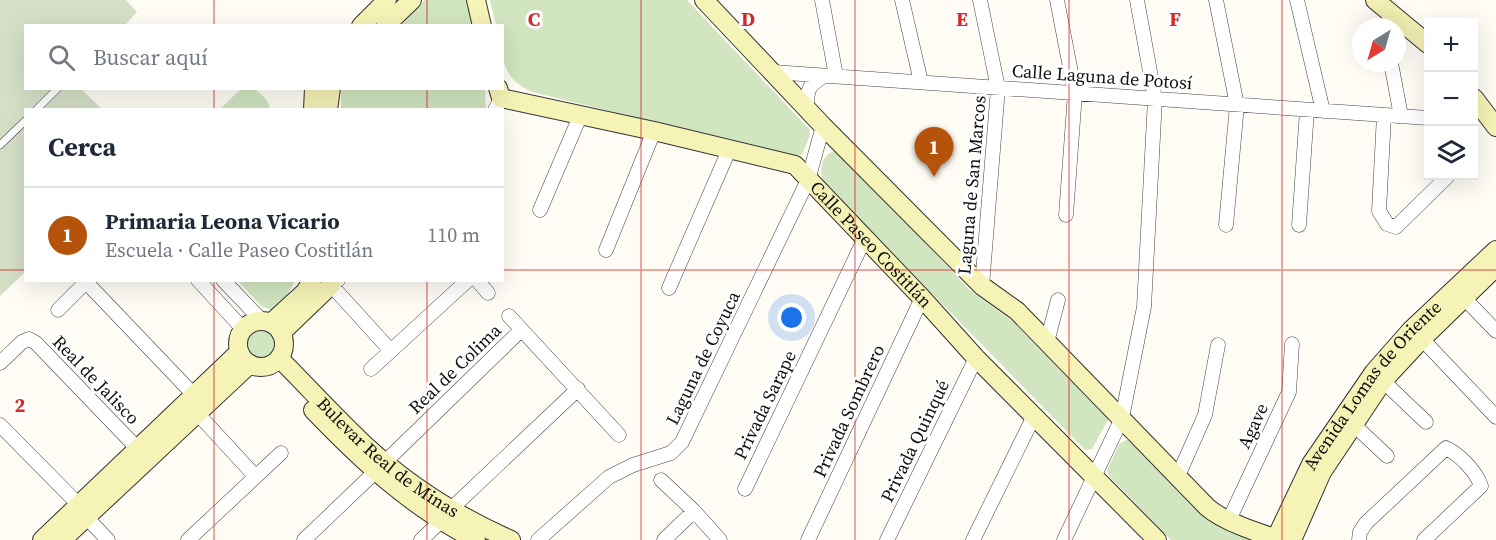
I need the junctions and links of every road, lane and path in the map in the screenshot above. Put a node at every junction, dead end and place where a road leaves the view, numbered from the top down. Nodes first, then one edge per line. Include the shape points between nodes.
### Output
1 (387, 0) edge
2 (412, 0) edge
3 (476, 0) edge
4 (704, 0) edge
5 (822, 0) edge
6 (902, 0) edge
7 (980, 0) edge
8 (1057, 0) edge
9 (1137, 0) edge
10 (1216, 0) edge
11 (1297, 0) edge
12 (1375, 0) edge
13 (363, 24) edge
14 (387, 24) edge
15 (482, 24) edge
16 (1424, 41) edge
17 (772, 72) junction
18 (1393, 72) edge
19 (830, 76) junction
20 (921, 82) junction
21 (998, 88) junction
22 (56, 90) edge
23 (314, 90) edge
24 (331, 90) edge
25 (1075, 93) junction
26 (498, 99) edge
27 (1155, 99) junction
28 (1478, 104) edge
29 (1237, 105) junction
30 (38, 108) edge
31 (313, 108) edge
32 (328, 108) edge
33 (807, 108) junction
34 (1307, 110) junction
35 (1323, 111) junction
36 (581, 114) junction
37 (1384, 115) junction
38 (1401, 116) junction
39 (1424, 118) edge
40 (24, 122) edge
41 (823, 126) junction
42 (1496, 127) edge
43 (654, 130) junction
44 (0, 145) edge
45 (729, 150) junction
46 (808, 180) junction
47 (1444, 180) edge
48 (540, 210) dead end
49 (1066, 215) dead end
50 (1226, 225) dead end
51 (1299, 225) dead end
52 (864, 240) junction
53 (606, 250) dead end
54 (1496, 250) edge
55 (1496, 267) edge
56 (86, 282) edge
57 (88, 282) edge
58 (200, 282) edge
59 (225, 282) edge
60 (311, 282) edge
61 (334, 282) edge
62 (466, 282) edge
63 (479, 282) edge
64 (982, 286) junction
65 (669, 288) dead end
66 (488, 292) dead end
67 (922, 298) junction
68 (1464, 298) junction
69 (1058, 300) dead end
70 (58, 310) dead end
71 (509, 316) dead end
72 (271, 326) junction
73 (243, 329) junction
74 (521, 330) junction
75 (1496, 331) edge
76 (1422, 339) junction
77 (1047, 342) junction
78 (1292, 344) dead end
79 (1218, 345) dead end
80 (391, 351) junction
81 (244, 358) junction
82 (976, 358) junction
83 (275, 362) junction
84 (0, 363) edge
85 (371, 369) dead end
86 (1383, 381) junction
87 (578, 389) junction
88 (196, 404) junction
89 (1034, 416) junction
90 (1496, 417) edge
91 (1122, 418) junction
92 (1426, 422) dead end
93 (1354, 424) junction
94 (0, 425) edge
95 (619, 435) dead end
96 (138, 448) junction
97 (280, 453) dead end
98 (1387, 456) dead end
99 (380, 467) junction
100 (255, 476) junction
101 (1178, 476) junction
102 (1094, 477) junction
103 (661, 480) dead end
104 (745, 489) dead end
105 (83, 511) junction
106 (694, 511) junction
107 (446, 515) junction
108 (1229, 520) junction
109 (1150, 537) edge
110 (42, 540) edge
111 (62, 540) edge
112 (108, 540) edge
113 (188, 540) edge
114 (304, 540) edge
115 (421, 540) edge
116 (476, 540) edge
117 (512, 540) edge
118 (538, 540) edge
119 (664, 540) edge
120 (720, 540) edge
121 (808, 540) edge
122 (887, 540) edge
123 (973, 540) edge
124 (1064, 540) edge
125 (1281, 540) edge
126 (1359, 540) edge
127 (1424, 540) edge

1 - 13 street
2 - 14 street
3 - 15 street
4 - 17 street
5 - 19 street
6 - 20 street
7 - 21 street, Laguna de San Marcos
8 - 25 street
9 - 27 street
10 - 29 street
11 - 35 street
12 - 16 street
17 - 19 street, Calle Laguna de Potosí
17 - 33 street
18 - 38 street
19 - 20 street, Calle Laguna de Potosí
19 - 33 street via 811,84
20 - 21 street, Calle Laguna de Potosí
21 - 25 street, Calle Laguna de Potosí
21 - 64 street, Laguna de San Marcos
22 - 30 lane
23 - 31 street
24 - 32 street
25 - 27 street, Calle Laguna de Potosí
25 - 49 street
26 - 36 street, Calle Paseo Costitlán
27 - 29 street, Calle Laguna de Potosí
27 - 91 street via 1144,307
28 - 42 street
29 - 34 street, Calle Laguna de Potosí
29 - 50 street
33 - 41 street
34 - 35 street, Calle Laguna de Potosí
34 - 51 street
35 - 37 street, Calle Laguna de Potosí
36 - 43 street, Calle Paseo Costitlán
36 - 48 street
37 - 38 street, Calle Laguna de Potosí
37 - 47 street via 1379,211 1386,224 1396,227
38 - 39 street, Calle Laguna de Potosí
40 - 44 lane
41 - 46 street, Laguna de Coyuca
41 - 64 street
43 - 45 street, Calle Paseo Costitlán
43 - 53 street
45 - 46 street, Calle Paseo Costitlán via 795,165
45 - 65 street
46 - 52 street, Calle Paseo Costitlán
46 - 118 street, Laguna de Coyuca via 682,442 671,453 609,477
52 - 67 street, Calle Paseo Costitlán
52 - 104 street, Privada Sarape
54 - 125 street, Avenida Lomas de Oriente via 1374,372 1311,464
55 - 68 street, Avenida Lomas de Oriente
56 - 70 street
57 - 88 street
58 - 73 street
59 - 72 street
60 - 72 street
61 - 72 street
61 - 80 street
62 - 80 street
63 - 66 street
64 - 77 street via 1017,311
67 - 82 street, Calle Paseo Costitlán
67 - 121 street, Privada Sombrero
68 - 75 street
68 - 76 street, Avenida Lomas de Oriente
69 - 77 street
71 - 74 street
72 - 73 street via 255,322
72 - 83 street via 284,346
73 - 81 street via 238,340
74 - 87 street, Real de Colima
74 - 99 street, Real de Colima
76 - 86 street, Avenida Lomas de Oriente
76 - 90 street
77 - 91 street
78 - 108 street, Agave via 1288,392
79 - 101 street via 1205,415
80 - 85 street
81 - 83 street via 261,367
81 - 88 street
82 - 89 street, Calle Paseo Costitlán
82 - 122 street, Privada Quinqué
83 - 99 street, Bulevar Real de Minas via 354,452
84 - 96 street, Real de Jalisco via 22,342 29,339 36,343
86 - 92 street
86 - 93 street, Avenida Lomas de Oriente
87 - 95 street, Real de Colima
87 - 107 street
88 - 96 street
88 - 100 street
88 - 105 street
89 - 102 street, Calle Paseo Costitlán
89 - 123 street
91 - 101 street
91 - 102 street
93 - 98 street
93 - 125 street, Avenida Lomas de Oriente
94 - 105 street
96 - 105 street
97 - 100 street
99 - 107 street, Bulevar Real de Minas
99 - 114 street, Real de Colima
100 - 113 street
101 - 108 street via 1207,507
102 - 109 street, Calle Paseo Costitlán
102 - 124 street
103 - 106 street
105 - 110 street
105 - 111 street
105 - 112 street
106 - 119 street
106 - 120 street
107 - 115 street
107 - 116 street, Bulevar Real de Minas
107 - 117 street, Bulevar Real de Minas
108 - 125 street
126 - 127 street via 1366,523 1446,448 1456,453 1479,478 1481,486

